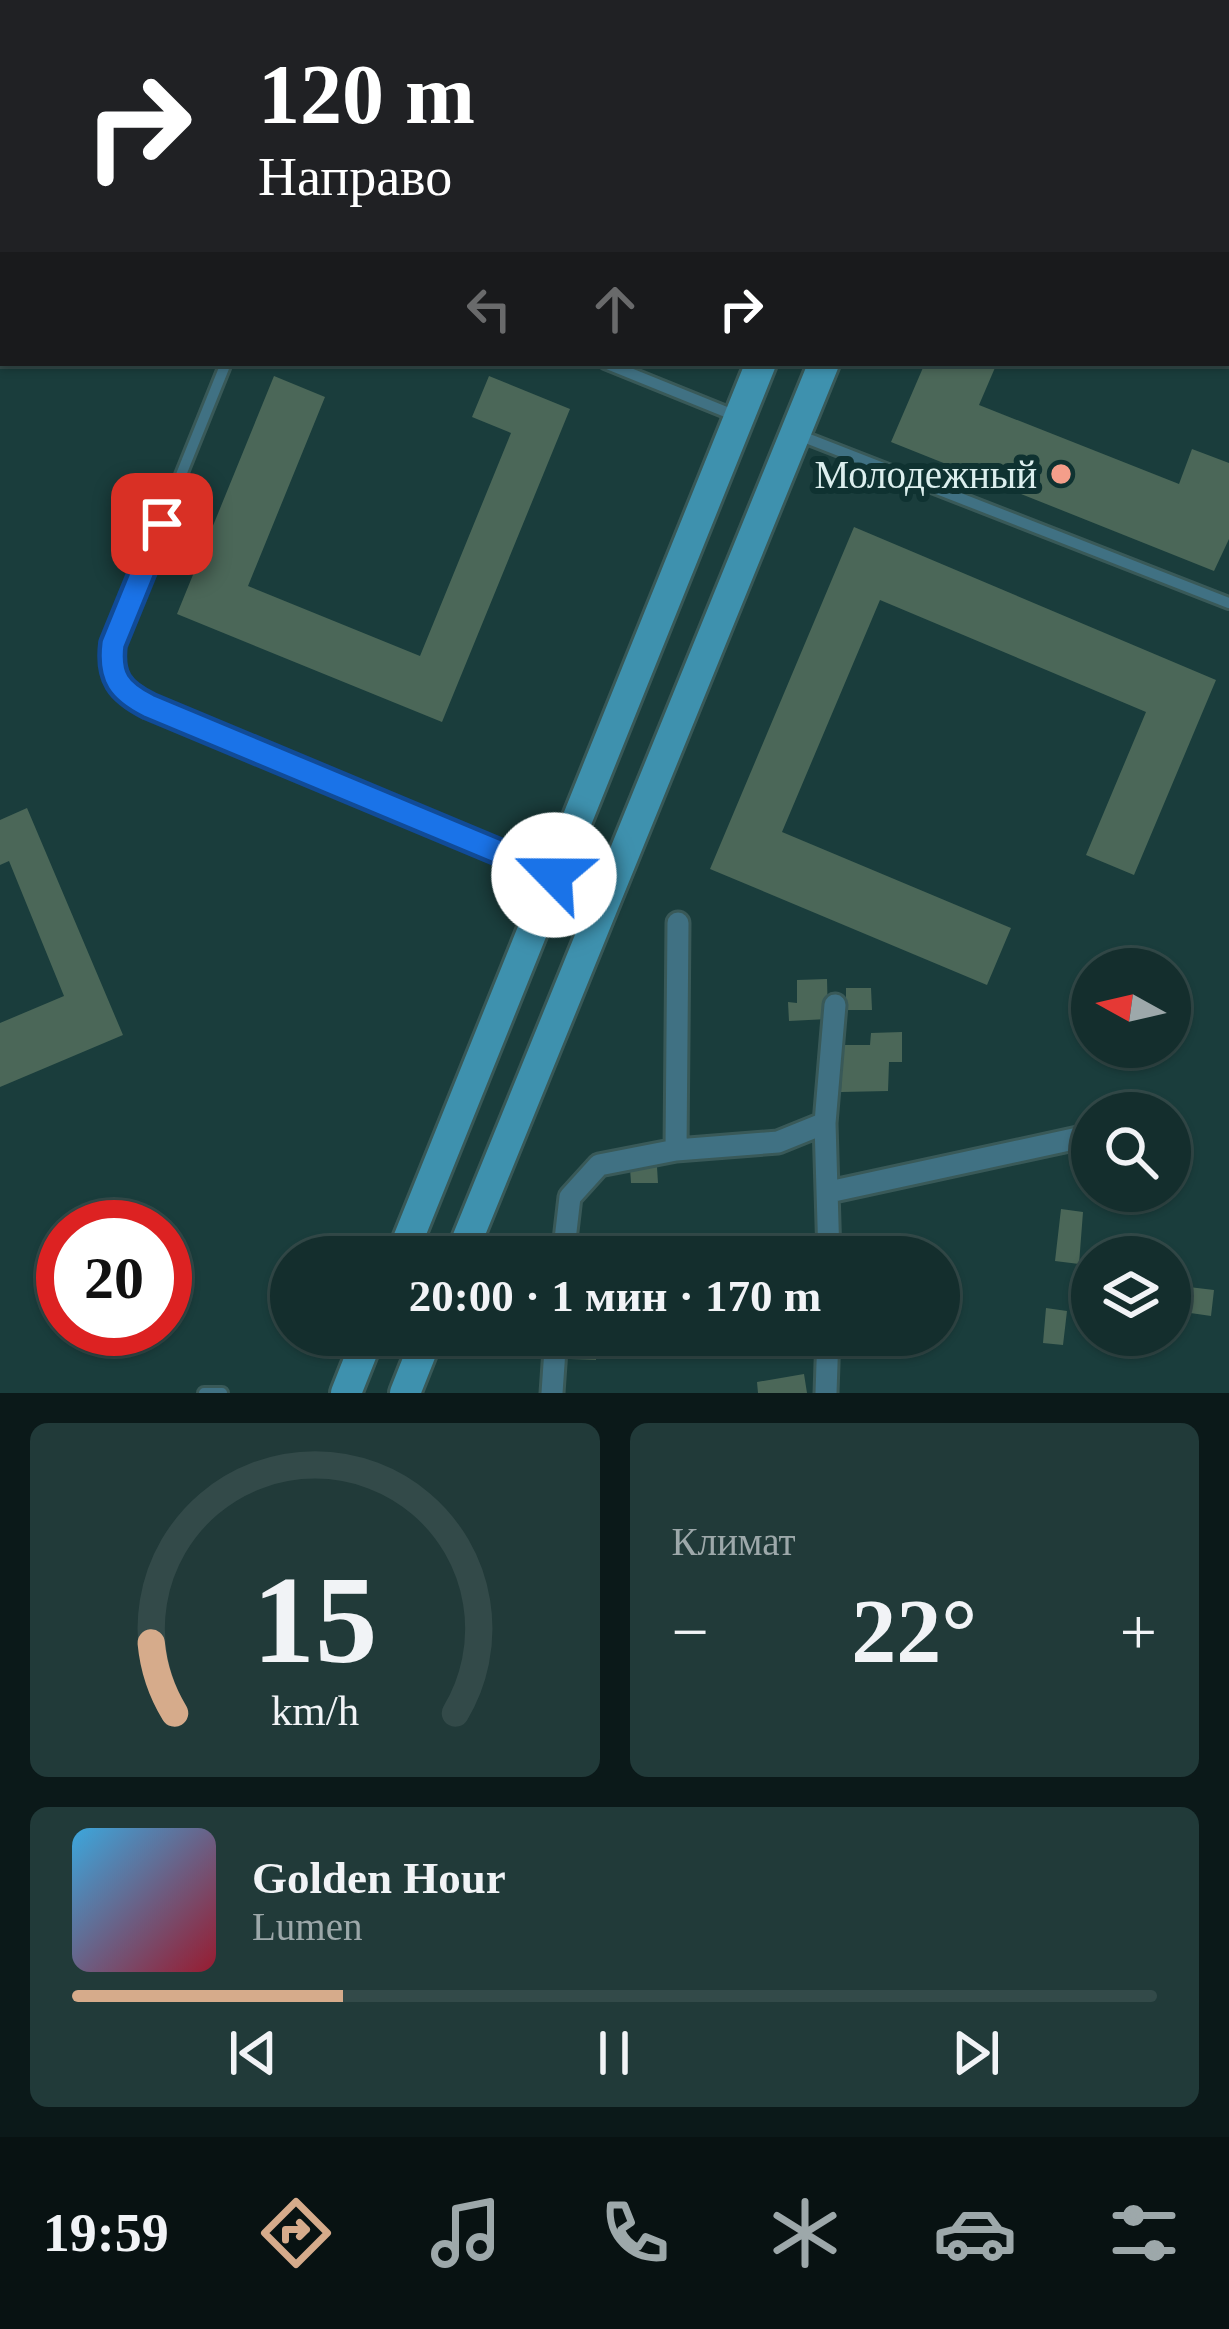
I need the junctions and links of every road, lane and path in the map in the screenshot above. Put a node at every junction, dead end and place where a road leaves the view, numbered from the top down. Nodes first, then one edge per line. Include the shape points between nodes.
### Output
1 (225, 366) edge
2 (612, 366) edge
3 (760, 366) edge
4 (823, 366) edge
5 (739, 417) junction
6 (796, 434) junction
7 (1229, 603) edge
8 (554, 875) junction
9 (678, 923) dead end
10 (835, 1004) dead end
11 (825, 1123) junction
12 (1071, 1140) edge
13 (676, 1150) junction
14 (829, 1192) junction
15 (408, 1236) edge
16 (469, 1236) edge
17 (565, 1236) edge
18 (829, 1236) edge
19 (361, 1356) edge
20 (382, 1356) edge
21 (555, 1356) edge
22 (827, 1356) edge
23 (410, 1381) edge
24 (204, 1393) edge
25 (222, 1393) edge
26 (346, 1393) edge
27 (552, 1393) edge
28 (826, 1393) edge

1 - 8 lane via 113,644 113,678 149,706
2 - 5 lane
3 - 5 main road
4 - 6 main road
5 - 8 main road
6 - 7 lane
6 - 16 main road
8 - 15 main road
9 - 13 street
10 - 11 street
11 - 13 street via 778,1142
11 - 14 street
12 - 14 street
13 - 17 street via 599,1166 570,1197
14 - 18 street
19 - 26 main road
20 - 23 main road
21 - 27 street
22 - 28 street
24 - 25 lane

